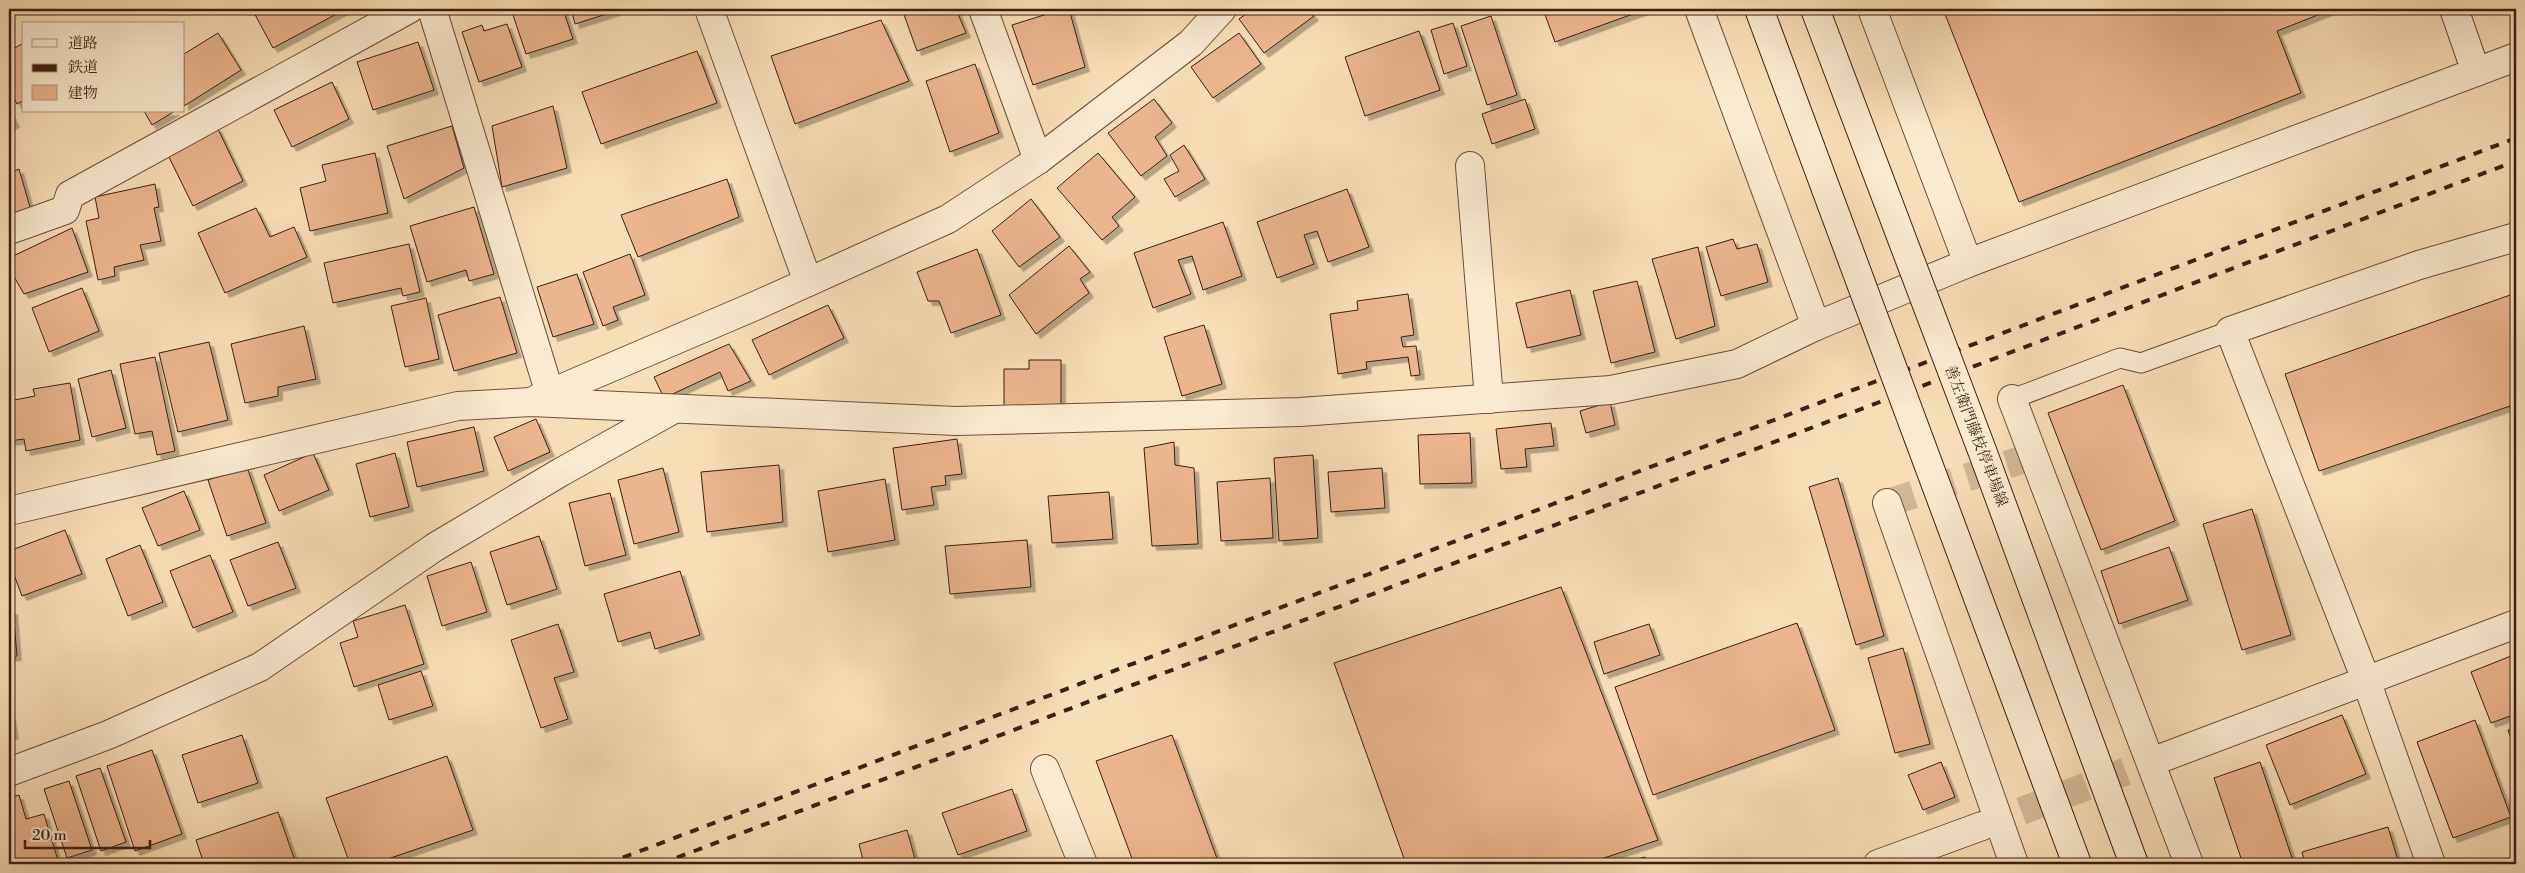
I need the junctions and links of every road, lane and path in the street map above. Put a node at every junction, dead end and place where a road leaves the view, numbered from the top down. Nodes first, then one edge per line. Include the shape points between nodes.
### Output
1 (409, 9) edge
2 (432, 9) edge
3 (709, 9) edge
4 (983, 9) edge
5 (1222, 9) edge
6 (1699, 9) edge
7 (1759, 9) edge
8 (1815, 9) edge
9 (1872, 9) edge
10 (2454, 9) edge
11 (2516, 57) edge
12 (2476, 72) junction
13 (1038, 160) junction
14 (1470, 166) dead end
15 (9, 230) edge
16 (2516, 237) edge
17 (1968, 263) junction
18 (808, 282) junction
19 (1816, 326) junction
20 (2230, 330) junction
21 (541, 398) junction
22 (1489, 399) junction
23 (2012, 399) joint
24 (674, 408) junction
25 (1887, 503) dead end
26 (9, 511) edge
27 (2516, 624) edge
28 (2366, 680) junction
29 (2151, 762) junction
30 (1045, 769) dead end
31 (9, 772) edge
32 (1982, 826) tunnel mouth
33 (1083, 864) edge
34 (1878, 864) edge
35 (2014, 864) edge
36 (2077, 864) edge
37 (2134, 864) edge
38 (2188, 864) edge
39 (2431, 864) edge

1 - 15 street via 70,195 66,210
2 - 21 street
3 - 18 street
4 - 13 street
5 - 13 street via 1191,43
6 - 19 street
7 - 36 street, bridge
8 - 37 street, 善左衛門藤枝停車場線, bridge
9 - 17 street
10 - 12 street
11 - 12 street
12 - 17 street
13 - 18 street via 948,219
14 - 22 street
16 - 20 street via 2419,265
17 - 19 street
18 - 21 street
19 - 22 street via 1737,364 1611,390
20 - 23 lane via 2142,363 2120,358
20 - 28 street
21 - 24 street
21 - 26 street via 458,406
22 - 24 street via 1300,412 956,421
23 - 29 street
24 - 31 street via 435,547 260,667 108,735
25 - 35 street
27 - 28 street
28 - 29 street
28 - 39 street
29 - 38 street
30 - 33 street
32 - 34 street

